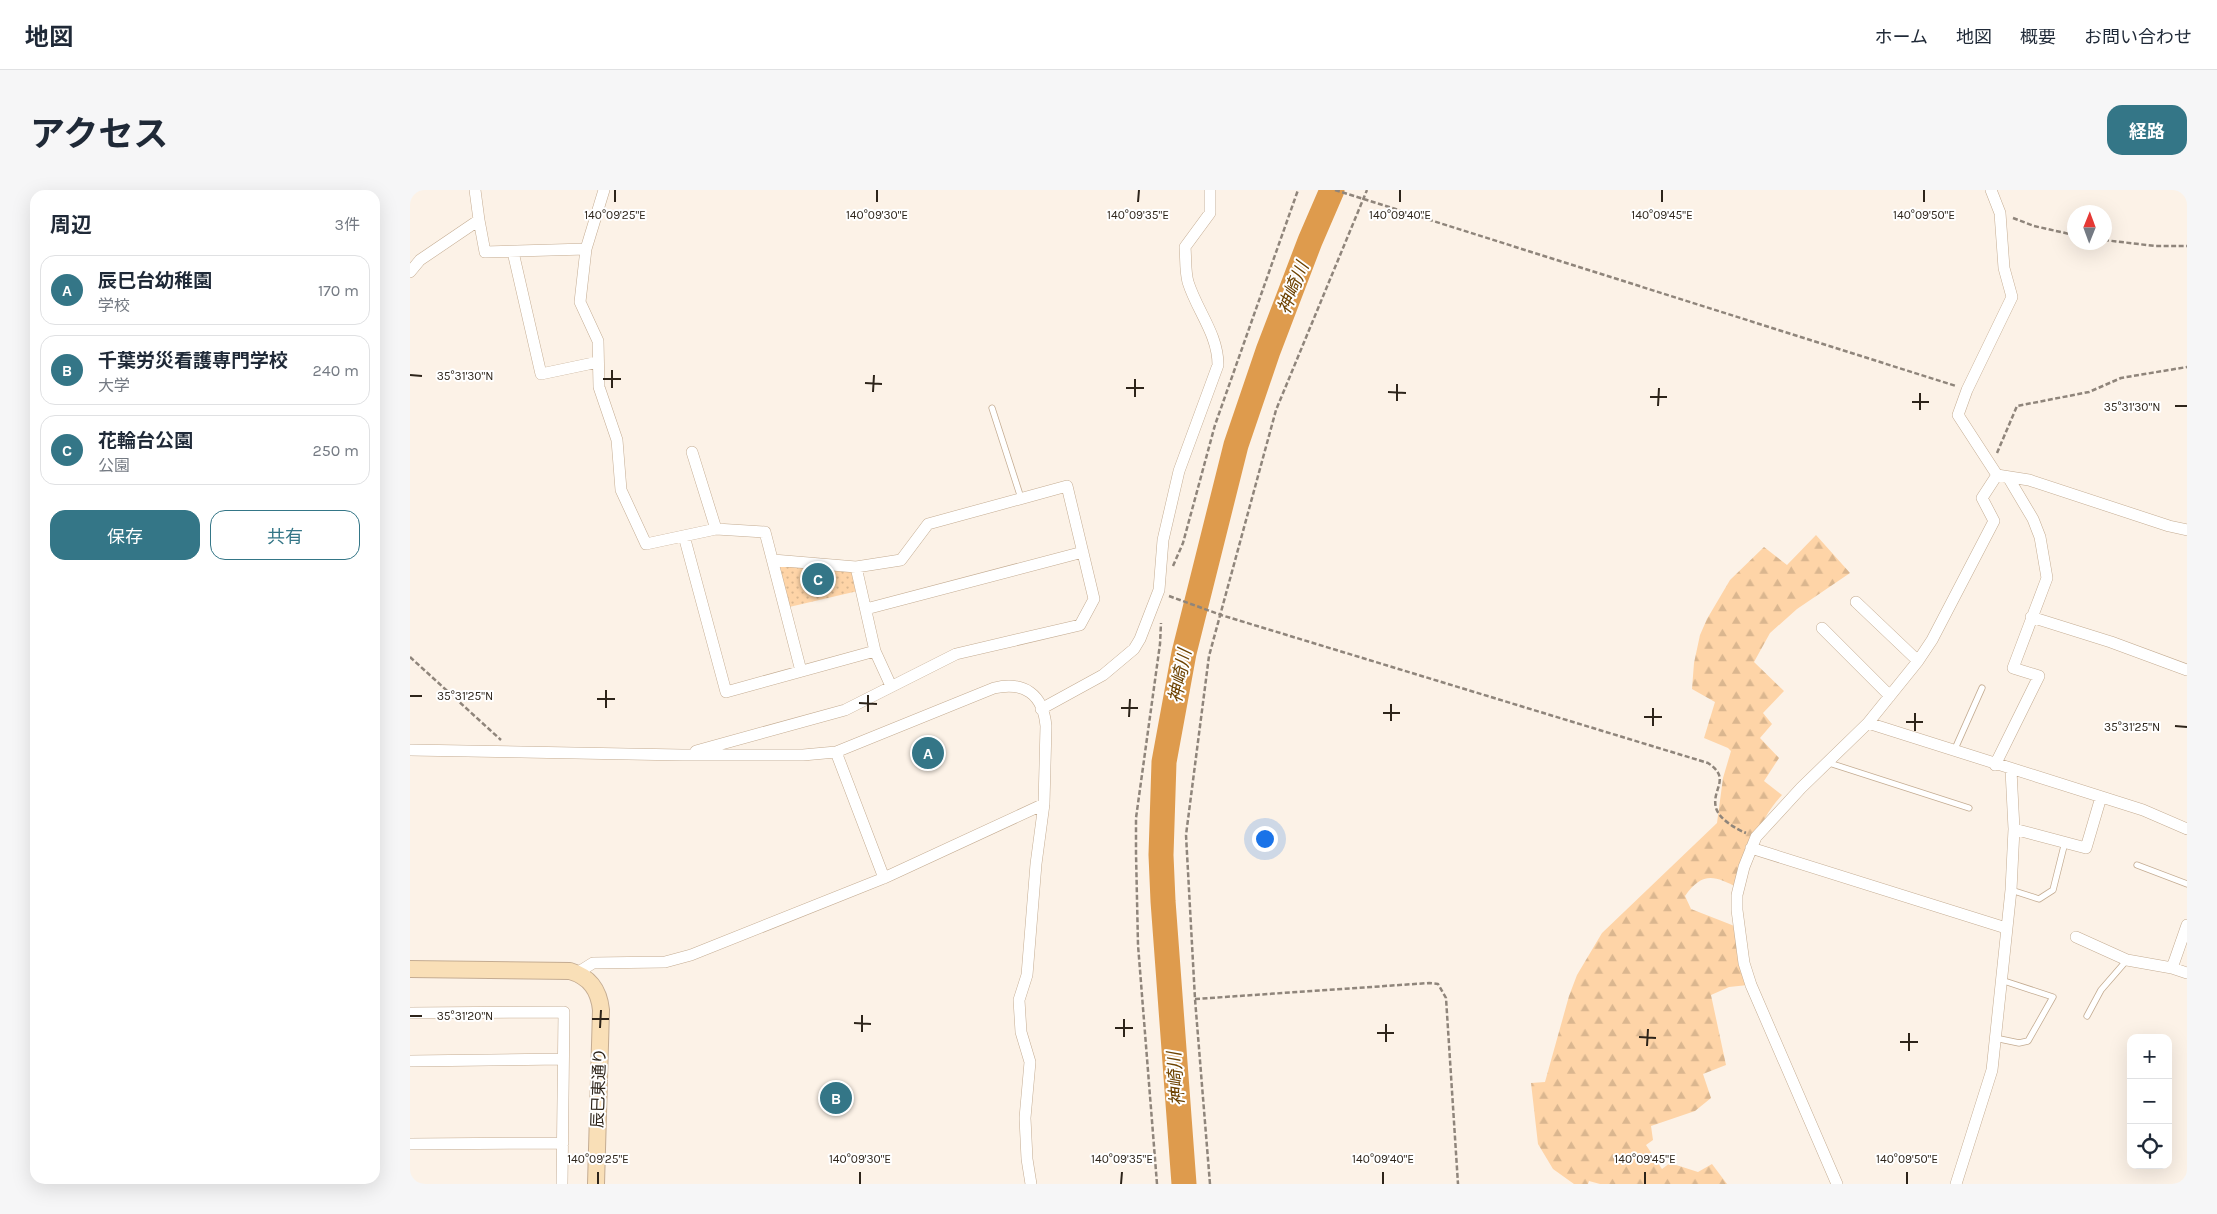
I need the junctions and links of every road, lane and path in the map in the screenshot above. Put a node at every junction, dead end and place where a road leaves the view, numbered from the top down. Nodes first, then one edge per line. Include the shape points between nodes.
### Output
1 (475, 190) edge
2 (604, 190) edge
3 (1210, 190) edge
4 (1298, 190) edge
5 (1335, 190) edge
6 (1367, 190) edge
7 (1991, 190) edge
8 (1363, 198) junction
9 (2000, 213) junction
10 (479, 220) junction
11 (2067, 233) edge
12 (2112, 241) edge
13 (2187, 246) edge
14 (586, 249) junction
15 (513, 252) junction
16 (410, 272) edge
17 (598, 362) junction
18 (2187, 367) edge
19 (1967, 390) junction
20 (992, 408) dead end
21 (692, 452) dead end
22 (1999, 473) junction
23 (1021, 498) junction
24 (716, 529) junction
25 (2187, 530) edge
26 (684, 536) junction
27 (1083, 552) junction
28 (773, 560) junction
29 (856, 567) junction
30 (1159, 590) junction
31 (1170, 596) dead end
32 (1856, 602) dead end
33 (866, 608) junction
34 (1221, 615) junction
35 (1160, 617) dead end
36 (2031, 617) junction
37 (1822, 628) dead end
38 (875, 651) junction
39 (410, 657) edge
40 (1918, 661) junction
41 (2187, 670) edge
42 (801, 671) junction
43 (891, 686) junction
44 (1982, 688) dead end
45 (1890, 696) junction
46 (1041, 709) junction
47 (1868, 723) junction
48 (410, 750) edge
49 (1954, 751) junction
50 (836, 752) junction
51 (517, 754) junction
52 (682, 755) junction
53 (1826, 762) junction
54 (1995, 764) junction
55 (2011, 770) junction
56 (2101, 797) junction
57 (1044, 804) junction
58 (1969, 808) dead end
59 (2014, 829) junction
60 (2187, 829) edge
61 (1756, 837) junction
62 (2065, 842) junction
63 (1751, 848) junction
64 (2138, 865) dead end
65 (884, 878) junction
66 (2187, 884) edge
67 (2011, 890) junction
68 (2187, 925) edge
69 (2006, 928) junction
70 (2076, 938) dead end
71 (2127, 960) junction
72 (2172, 968) junction
73 (410, 969) edge
74 (577, 973) junction
75 (2187, 973) edge
76 (2001, 980) junction
77 (1195, 999) junction
78 (410, 1013) edge
79 (2087, 1016) dead end
80 (1995, 1038) junction
81 (563, 1059) junction
82 (410, 1061) edge
83 (563, 1143) junction
84 (410, 1144) edge
85 (562, 1184) edge
86 (596, 1184) edge
87 (1031, 1184) edge
88 (1157, 1184) edge
89 (1210, 1184) edge
90 (1458, 1184) edge
91 (1838, 1184) edge
92 (1956, 1184) edge

1 - 10 street
2 - 14 street
3 - 30 street via 1210,213 1184,247 1188,281 1215,340 1218,366 1177,479 1163,540
4 - 30 path via 1215,425 1178,558
5 - 8 path
6 - 8 path
7 - 9 street
8 - 19 path
8 - 34 path via 1276,410
9 - 11 path via 2034,226
9 - 19 street via 2004,268 2012,296
10 - 15 street via 485,252
10 - 16 street via 420,260
12 - 13 path
14 - 15 street
14 - 17 street via 580,302 598,341
15 - 17 street via 540,374
17 - 26 street via 599,387 618,440 621,490 646,544
18 - 22 path via 2121,378 2089,392 2016,406
19 - 22 street via 1958,415
20 - 23 lane
21 - 24 street
22 - 25 street
22 - 36 street via 2033,519 2040,537 2047,578
22 - 40 street via 1982,498 1994,521
23 - 27 street via 1067,486
23 - 29 street via 928,524 901,560
24 - 26 street
24 - 28 street via 765,532
26 - 42 street via 726,692
27 - 33 street
27 - 43 street via 1094,599 1080,625 956,654
28 - 29 street
28 - 42 street
29 - 33 street
30 - 46 street via 1134,649 1103,675
31 - 34 path
32 - 40 street
33 - 38 street
34 - 61 path via 1708,763 1720,775 1716,808 1720,815 1736,829
34 - 77 path via 1209,656 1186,836
35 - 88 path via 1160,644 1136,818 1138,945
36 - 41 street
36 - 54 street via 2014,668 2039,676
37 - 45 street
38 - 42 street
38 - 43 street
39 - 51 path
40 - 45 street
43 - 52 street via 845,710
44 - 49 lane
45 - 47 street
46 - 50 street via 1035,695 1028,690 1007,685
46 - 57 street via 1046,726
47 - 49 street
47 - 53 street
48 - 51 street
49 - 54 street
50 - 52 street
50 - 65 street
51 - 52 street
53 - 58 lane
53 - 61 street
54 - 55 street
55 - 56 street
55 - 59 street
56 - 60 street
56 - 62 street via 2086,848
57 - 65 street
57 - 87 street via 1027,975 1019,1000 1021,1032 1030,1062 1025,1118
59 - 62 street
59 - 67 street
61 - 63 street
62 - 67 lane via 2053,890 2039,899
63 - 69 street
63 - 91 street via 1737,895 1744,963 1751,986
64 - 66 lane
65 - 74 street via 691,955 665,962 593,963
67 - 69 street
68 - 72 street
69 - 76 street
70 - 71 street
71 - 72 street
71 - 79 lane via 2101,990
72 - 75 street
73 - 74 street
74 - 86 street, 辰巳東通り via 598,991 600,1000
76 - 80 street
76 - 80 lane via 2053,997 2028,1041
77 - 89 path
77 - 90 path via 1438,984 1446,998
78 - 81 street via 564,1012
80 - 92 street via 1992,1070
81 - 82 street
81 - 83 street
83 - 84 street
83 - 85 street

